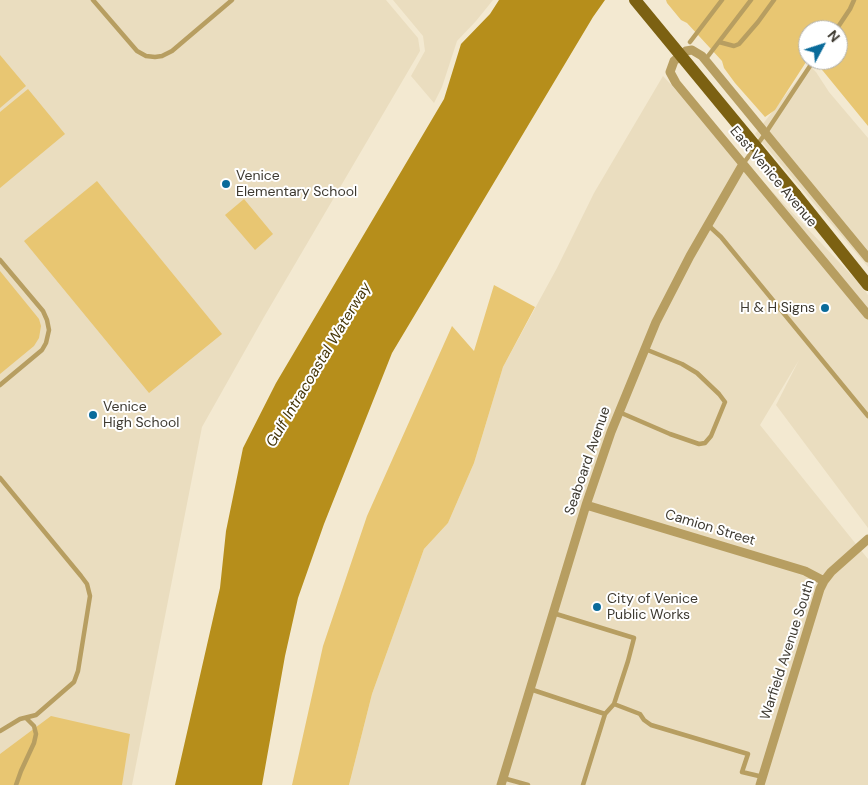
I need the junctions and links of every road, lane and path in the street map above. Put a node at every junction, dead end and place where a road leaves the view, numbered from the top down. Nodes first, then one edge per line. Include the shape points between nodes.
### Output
1 (94, 0) edge
2 (232, 0) edge
3 (634, 0) edge
4 (722, 0) edge
5 (751, 0) edge
6 (774, 0) edge
7 (854, 0) edge
8 (843, 20) edge
9 (690, 42) dead end
10 (718, 42) junction
11 (705, 60) junction
12 (807, 70) edge
13 (765, 134) junction
14 (743, 164) junction
15 (708, 225) junction
16 (868, 258) edge
17 (0, 260) edge
18 (866, 282) edge
19 (868, 315) edge
20 (644, 349) junction
21 (0, 385) edge
22 (619, 412) junction
23 (868, 416) edge
24 (0, 478) edge
25 (586, 505) junction
26 (867, 542) edge
27 (824, 581) junction
28 (553, 613) junction
29 (530, 689) junction
30 (614, 704) junction
31 (605, 714) junction
32 (26, 718) junction
33 (0, 732) edge
34 (761, 781) edge
35 (502, 782) edge
36 (16, 785) edge
37 (528, 785) edge
38 (583, 785) edge

1 - 2 lane via 137,52 158,57 172,51
3 - 18 main road, East Venice Avenue, bridge
4 - 9 lane
5 - 10 lane
6 - 10 lane via 739,44
7 - 8 lane
10 - 11 lane
11 - 13 street, East Venice Avenue
11 - 14 street, East Venice Avenue via 692,50 686,51 674,61 670,72
12 - 13 lane
13 - 14 lane
13 - 16 street, East Venice Avenue
14 - 15 street, Seaboard Avenue
14 - 19 street, East Venice Avenue
15 - 20 street, Seaboard Avenue
15 - 23 lane
17 - 21 lane via 43,311 49,327 42,350
20 - 22 street, Seaboard Avenue
20 - 22 lane via 682,364 720,394 724,402 711,436 699,444
22 - 25 street, Seaboard Avenue
24 - 32 lane via 87,584 90,596 76,677 40,712
25 - 27 street, Camion Street via 805,571
25 - 28 street, Seaboard Avenue
26 - 27 street, Warfield Avenue South via 841,562
27 - 34 street, Warfield Avenue South
28 - 29 street, Seaboard Avenue
28 - 30 lane via 634,638
29 - 31 lane
29 - 35 street, Seaboard Avenue
30 - 31 lane
30 - 34 lane via 640,714 651,725 748,754 742,772
31 - 38 lane
32 - 33 lane
32 - 36 lane via 34,726 36,734
35 - 37 lane

